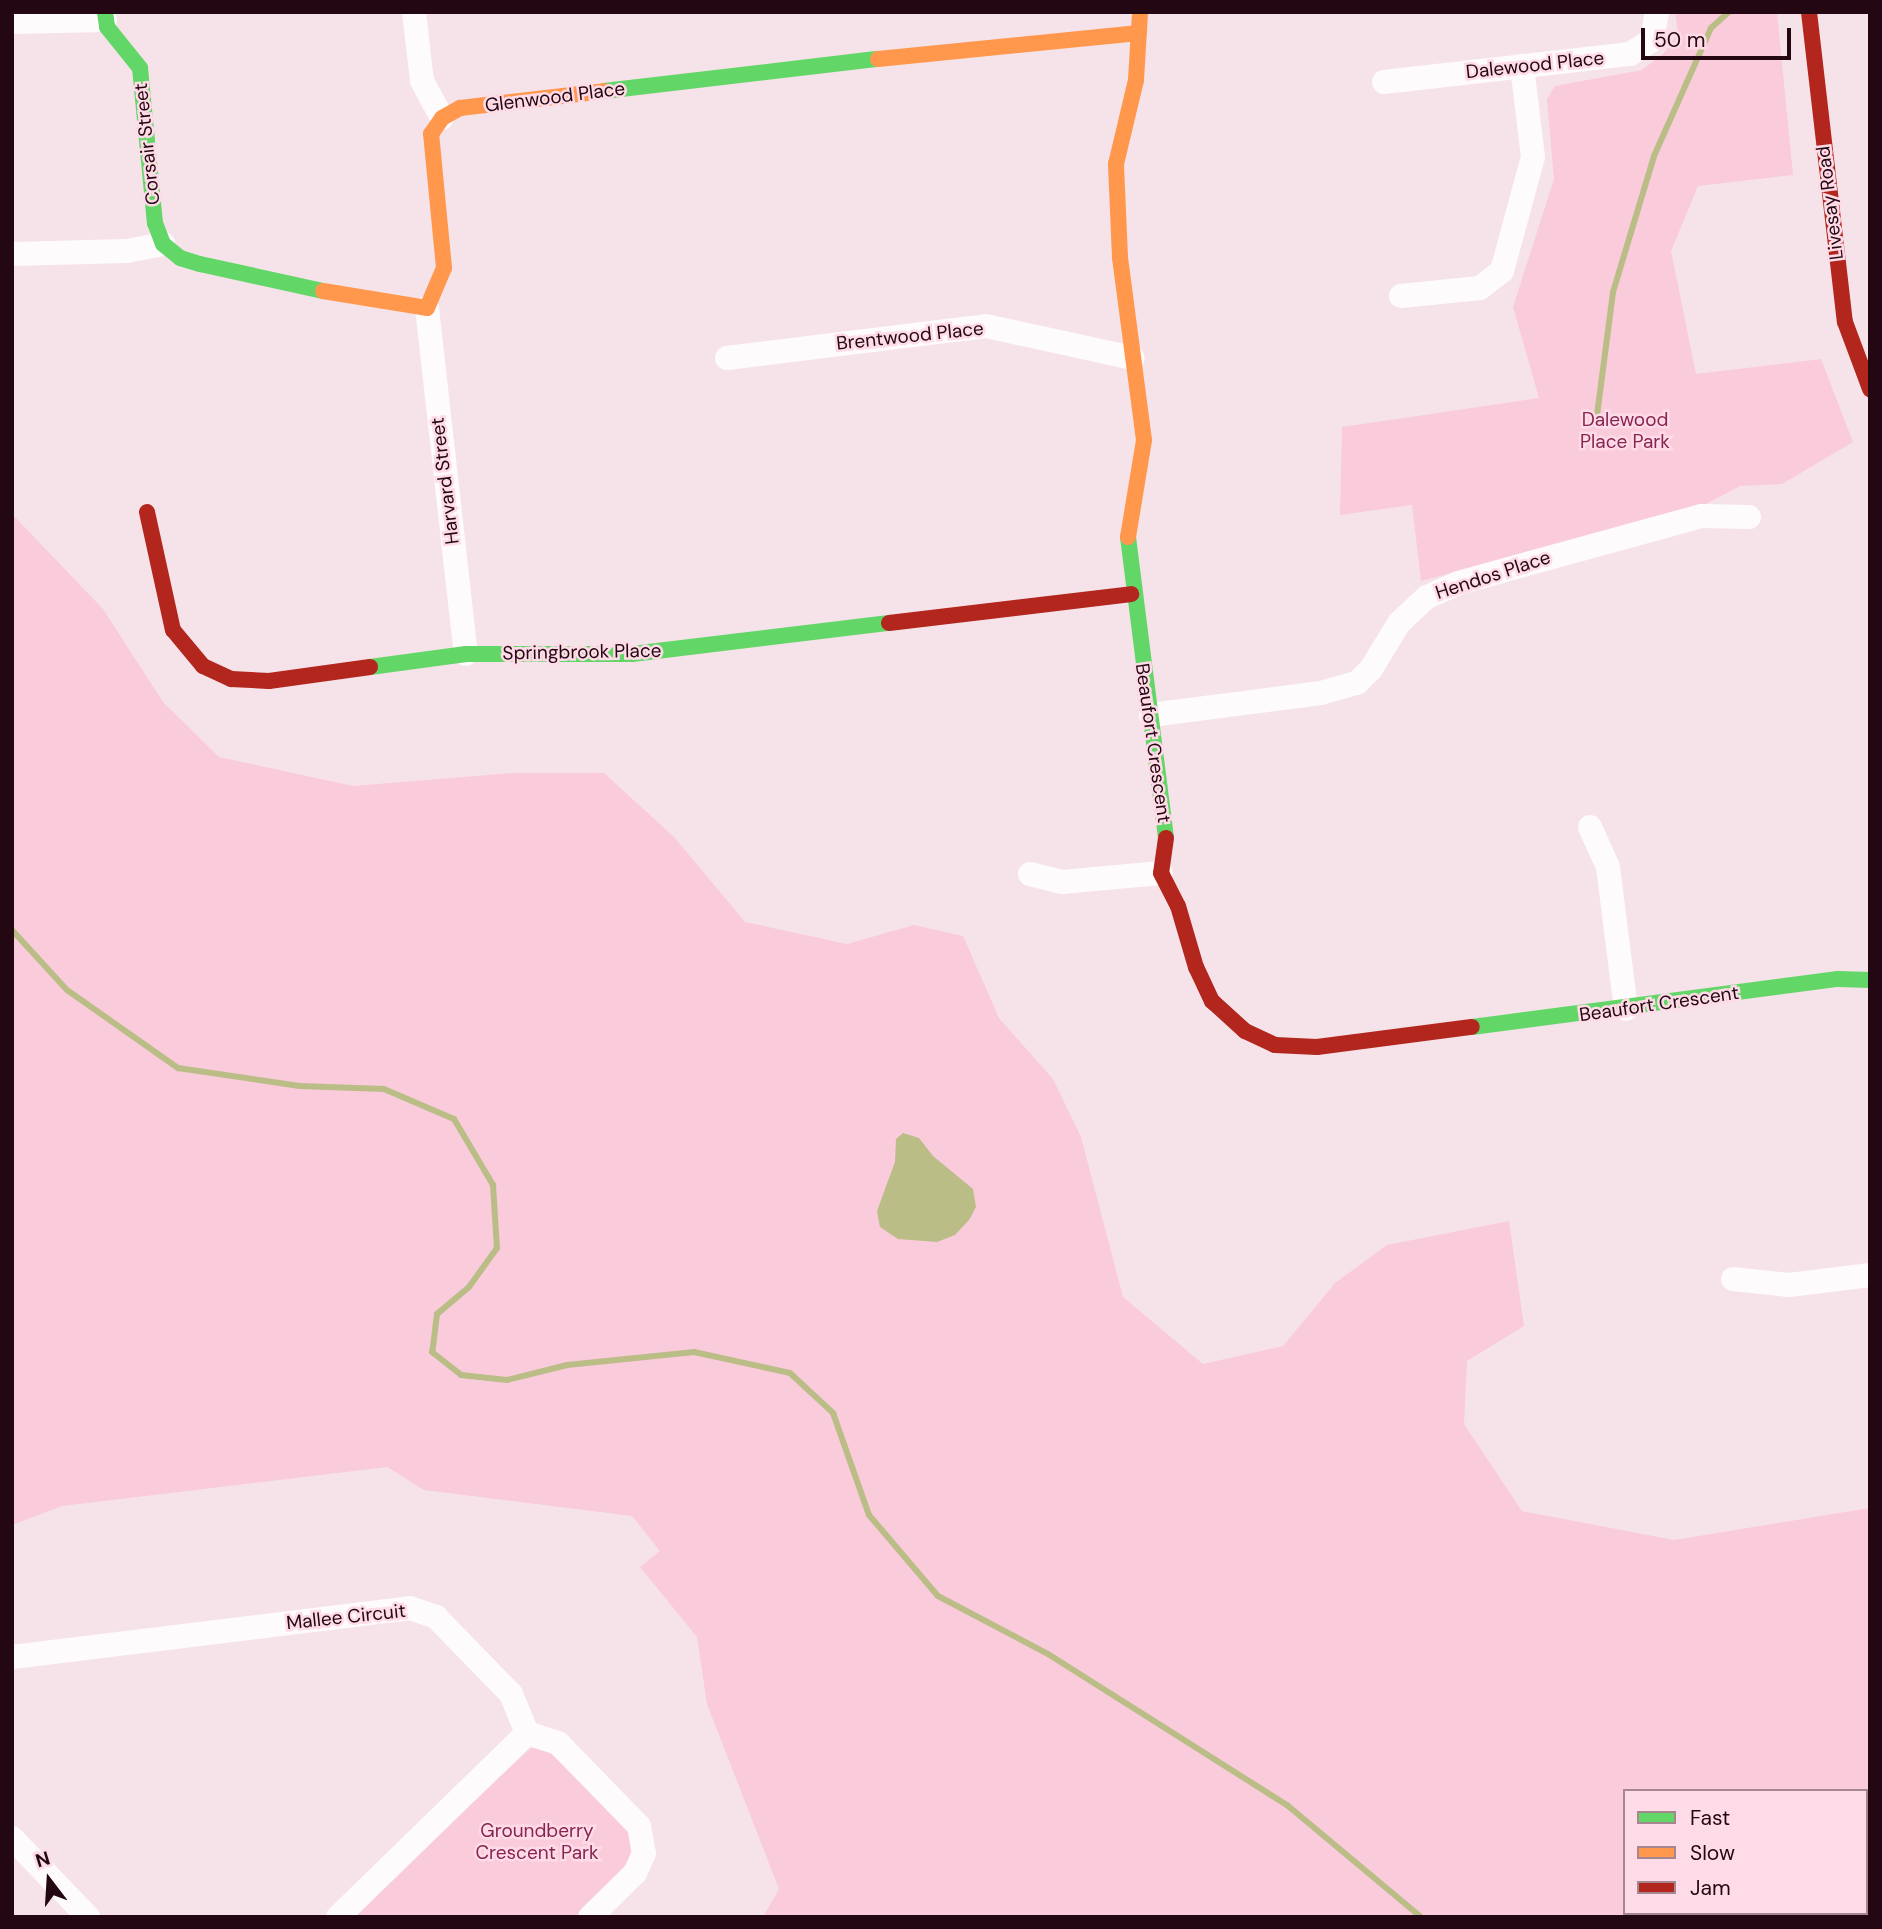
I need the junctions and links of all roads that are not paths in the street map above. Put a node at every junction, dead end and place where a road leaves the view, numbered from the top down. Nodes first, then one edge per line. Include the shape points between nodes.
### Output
1 (414, 12) edge
2 (1140, 12) edge
3 (1657, 12) edge
4 (1809, 12) edge
5 (105, 16) edge
6 (12, 22) edge
7 (1139, 33) junction
8 (1522, 66) junction
9 (1384, 82) dead end
10 (442, 118) junction
11 (163, 244) junction
12 (12, 254) edge
13 (1401, 296) dead end
14 (427, 308) junction
15 (727, 358) dead end
16 (1133, 358) junction
17 (1870, 389) edge
18 (147, 512) dead end
19 (1749, 517) dead end
20 (1131, 594) junction
21 (466, 654) junction
22 (1151, 715) junction
23 (1590, 827) dead end
24 (1161, 873) junction
25 (1030, 874) dead end
26 (1870, 980) edge
27 (1626, 1009) junction
28 (1870, 1275) edge
29 (1733, 1279) dead end
30 (12, 1657) edge
31 (527, 1733) junction
32 (12, 1838) edge
33 (88, 1917) edge
34 (338, 1917) edge
35 (590, 1917) edge

1 - 10 street via 422,81
2 - 7 street, Beaufort Crescent
3 - 8 street, Dalewood Place via 1652,40 1629,54
4 - 17 street, Livesay Road via 1844,322
5 - 6 street
5 - 11 street, Corsair Street via 139,68 155,223
7 - 10 street, Glenwood Place via 1106,33 460,108
7 - 16 street, Beaufort Crescent via 1136,80 1116,164 1120,257
8 - 9 street, Dalewood Place
8 - 13 street via 1533,157 1502,271 1480,288
10 - 14 street via 431,134 444,268
11 - 12 street via 127,251
11 - 14 street via 180,258 200,264 374,302
14 - 21 street, Harvard Street
15 - 16 street, Brentwood Place via 986,326
16 - 20 street, Beaufort Crescent via 1144,440 1127,547
18 - 21 street, Springbrook Place via 173,630 203,666 231,679 268,681
19 - 22 street, Hendos Place via 1702,516 1458,583 1427,597 1399,623 1357,683 1321,694
20 - 21 street, Springbrook Place via 632,654
20 - 22 street, Beaufort Crescent
22 - 24 street, Beaufort Crescent via 1166,836
23 - 27 street via 1608,867
24 - 25 street via 1062,882
24 - 27 street, Beaufort Crescent via 1178,906 1196,967 1212,1001 1245,1031 1275,1045 1342,1044
26 - 27 street, Beaufort Crescent via 1838,979
28 - 29 street via 1789,1285
30 - 31 street, Mallee Circuit via 410,1608 436,1617 511,1694
31 - 34 street
31 - 35 street via 558,1743 639,1826 644,1853 635,1873
32 - 33 street

